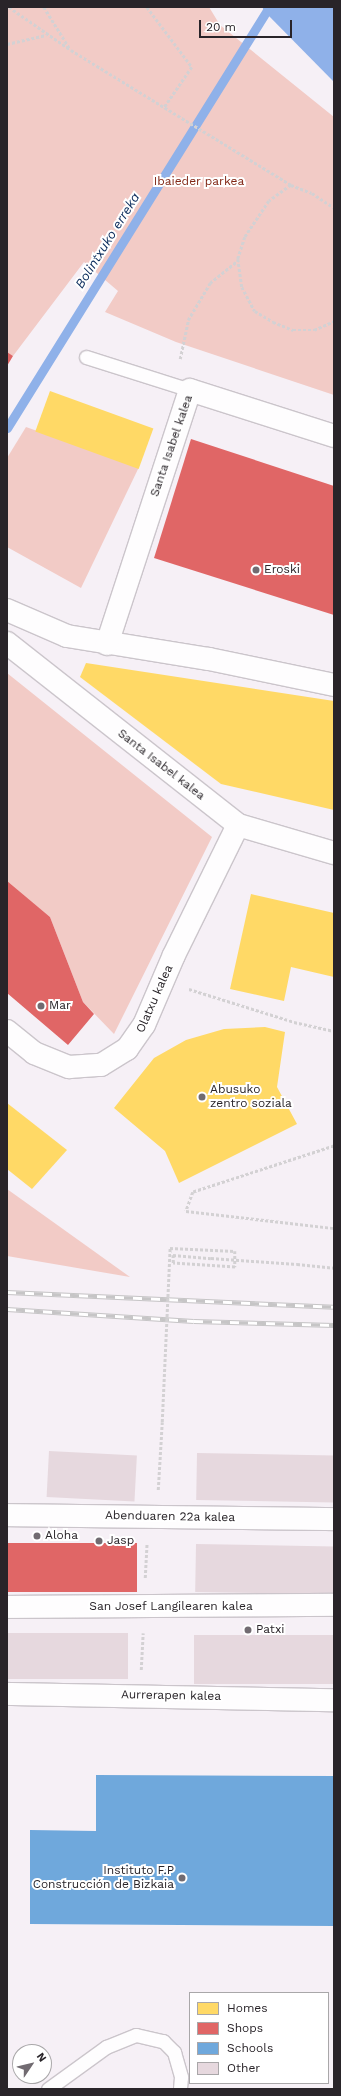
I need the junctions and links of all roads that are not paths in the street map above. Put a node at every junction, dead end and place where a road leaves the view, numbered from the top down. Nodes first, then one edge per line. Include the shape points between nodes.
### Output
1 (86, 357) dead end
2 (190, 390) junction
3 (334, 436) edge
4 (7, 610) edge
5 (7, 643) edge
6 (107, 644) junction
7 (334, 685) edge
8 (238, 825) junction
9 (334, 853) edge
10 (7, 1031) edge
11 (7, 1515) edge
12 (334, 1519) edge
13 (334, 1605) edge
14 (7, 1607) edge
15 (7, 1694) edge
16 (334, 1700) edge
17 (48, 2089) edge
18 (180, 2089) edge

1 - 2 lane
2 - 3 street, Santa Isabel kalea
2 - 6 street, Santa Isabel kalea
4 - 6 street via 67,636
5 - 8 street, Santa Isabel kalea
6 - 7 street via 209,659
8 - 9 street, Santa Isabel kalea
8 - 10 street, Olatxu kalea via 136,1039 127,1049 101,1065 69,1067 34,1053
11 - 12 street, Abenduaren 22a kalea
13 - 14 street, San Josef Langilearen kalea
15 - 16 street, Aurrerapen kalea
17 - 18 lane via 106,2047 136,2035 163,2041 174,2052 181,2077

